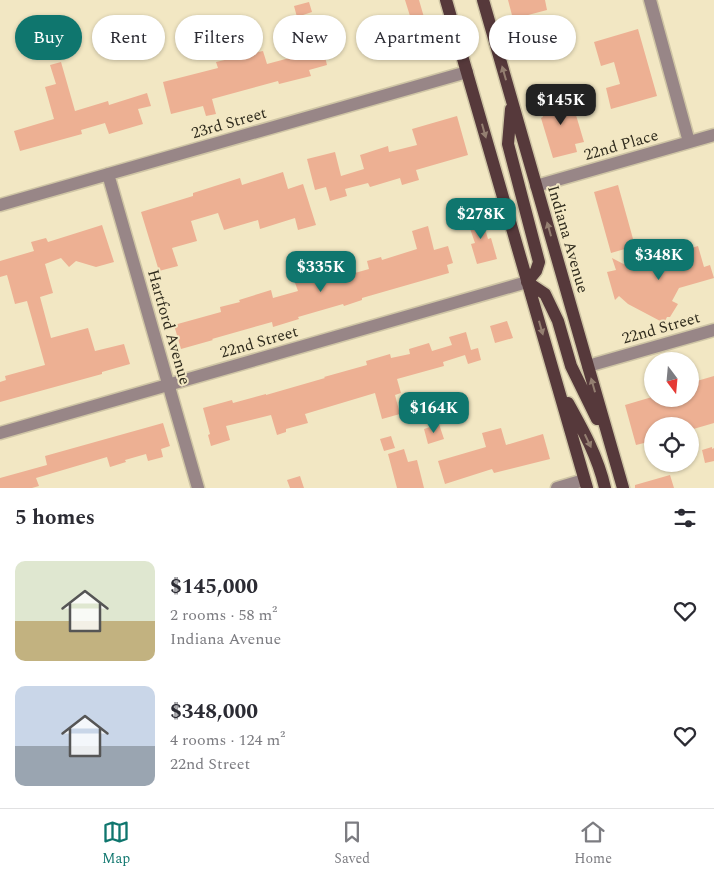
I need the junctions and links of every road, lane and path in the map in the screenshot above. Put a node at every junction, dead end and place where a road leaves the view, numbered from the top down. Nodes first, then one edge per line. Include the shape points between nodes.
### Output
1 (446, 0) edge
2 (455, 0) edge
3 (483, 0) edge
4 (650, 0) edge
5 (467, 72) junction
6 (512, 102) junction
7 (714, 135) edge
8 (689, 142) junction
9 (108, 174) junction
10 (536, 186) junction
11 (0, 205) edge
12 (527, 282) junction
13 (714, 330) edge
14 (588, 366) junction
15 (557, 383) junction
16 (168, 384) junction
17 (0, 433) edge
18 (612, 449) junction
19 (586, 484) edge
20 (198, 488) edge
21 (557, 488) edge
22 (606, 488) edge
23 (623, 488) edge

1 - 5 main road
2 - 5 main road
6 -> 3 main road, Indiana Avenue
4 - 8 street
5 - 9 street, 23rd Street
5 -> 12 main road
6 - 10 main road, Indiana Avenue
6 - 12 main road via 508,144 539,262
7 - 8 street, 22nd Place
8 - 10 street, 22nd Place
9 - 11 street, 23rd Street
9 - 16 street, Hartford Avenue
14 -> 10 main road, Indiana Avenue
12 -> 15 main road
12 - 16 street, 22nd Street
12 - 18 main road via 545,294 558,321 571,366
13 - 14 street, 22nd Street
18 -> 14 main road, Indiana Avenue
15 - 19 main road
15 -> 22 main road via 587,438
16 - 17 street, 22nd Street
16 - 20 street, Hartford Avenue
18 - 23 main road, Indiana Avenue
19 - 21 street

